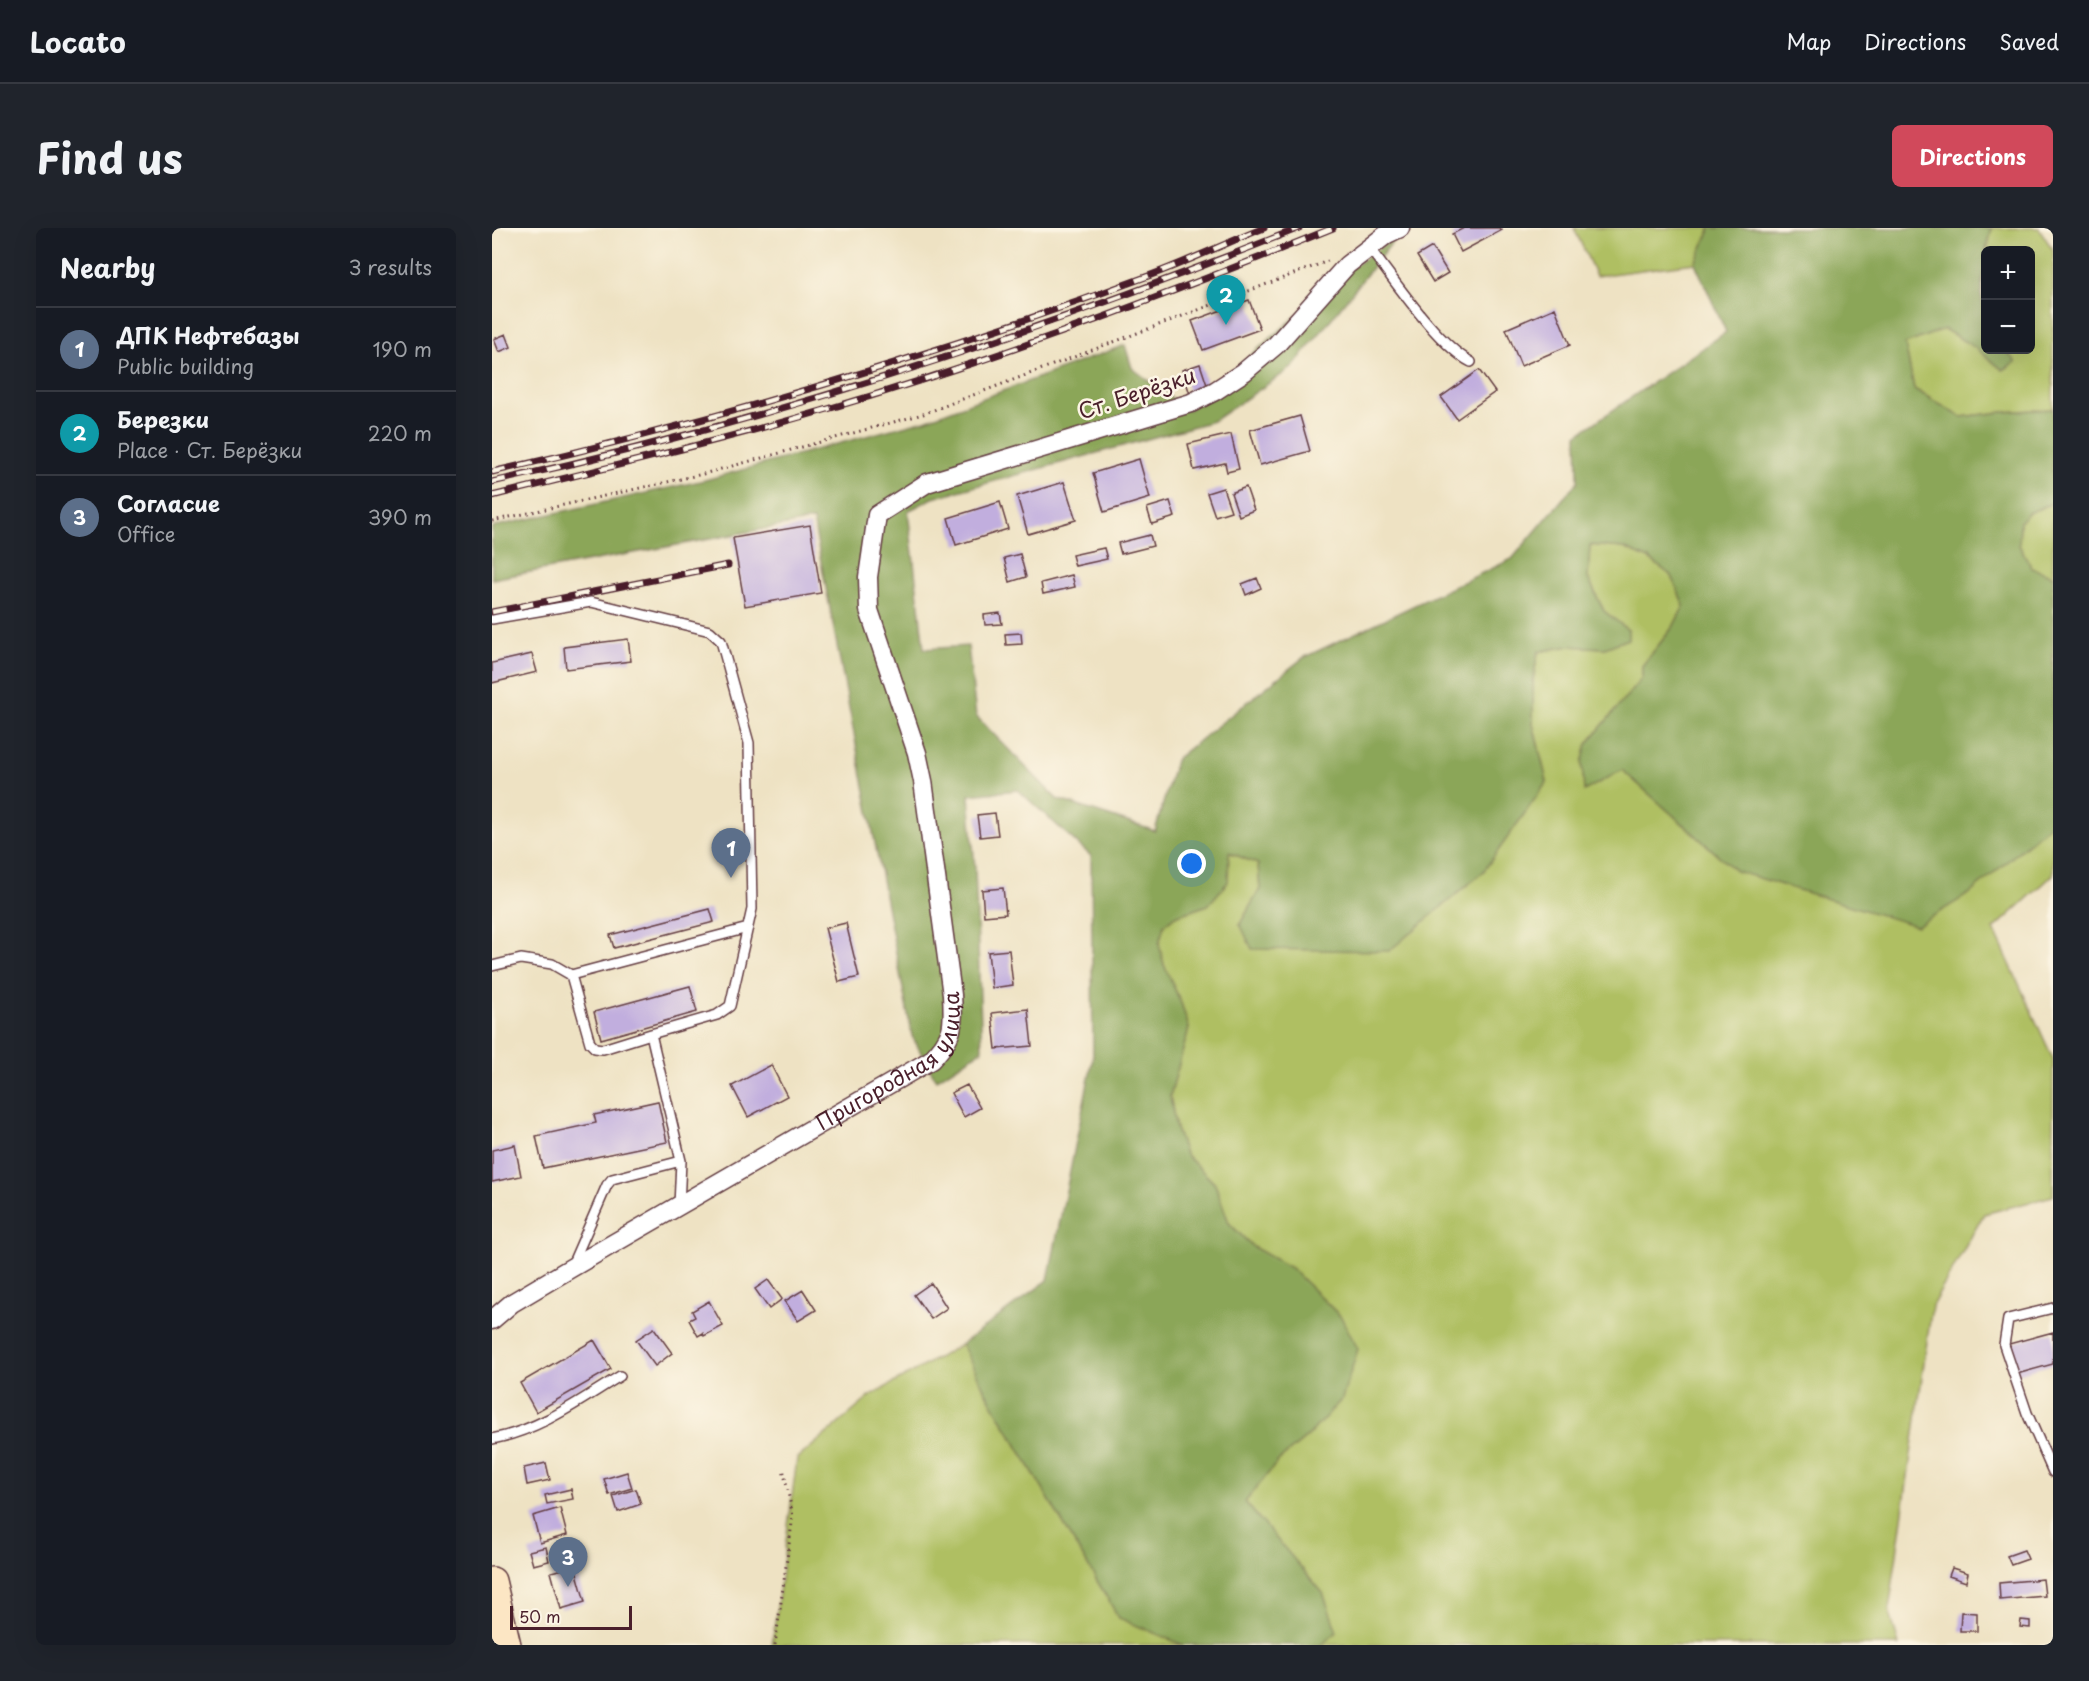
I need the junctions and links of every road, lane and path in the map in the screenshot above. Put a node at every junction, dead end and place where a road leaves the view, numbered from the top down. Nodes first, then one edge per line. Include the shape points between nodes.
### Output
1 (1400, 228) edge
2 (1370, 249) junction
3 (1329, 261) dead end
4 (1471, 362) dead end
5 (877, 515) joint
6 (492, 521) edge
7 (492, 620) edge
8 (748, 928) junction
9 (492, 966) edge
10 (570, 975) junction
11 (651, 1034) junction
12 (681, 1161) junction
13 (679, 1206) junction
14 (571, 1268) junction
15 (2053, 1308) edge
16 (492, 1320) edge
17 (620, 1376) dead end
18 (492, 1439) edge
19 (783, 1468) dead end
20 (2053, 1472) edge
21 (492, 1581) edge
22 (507, 1645) edge
23 (775, 1645) edge

1 - 2 street, Ст. Берёзки
2 - 4 lane via 1435,330
2 - 5 street, Ст. Берёзки via 1347,265 1276,345 1215,391 1191,403 927,483
3 - 6 path via 923,414 704,474
5 - 13 street, Пригородная улица via 868,577 869,610 923,781 954,1025 945,1046 931,1060
7 - 8 lane via 591,602 716,634 749,743 752,909
8 - 10 lane
8 - 11 lane via 730,1006 717,1015
9 - 10 lane via 521,958 552,964
10 - 11 lane via 591,1043 596,1048
11 - 12 lane
12 - 13 lane
12 - 14 lane via 612,1179
13 - 14 street, Пригородная улица
14 - 16 street, Пригородная улица
15 - 20 lane via 2008,1319 2004,1345 2027,1413
17 - 18 lane via 538,1425
19 - 23 path via 793,1516
21 - 22 street

